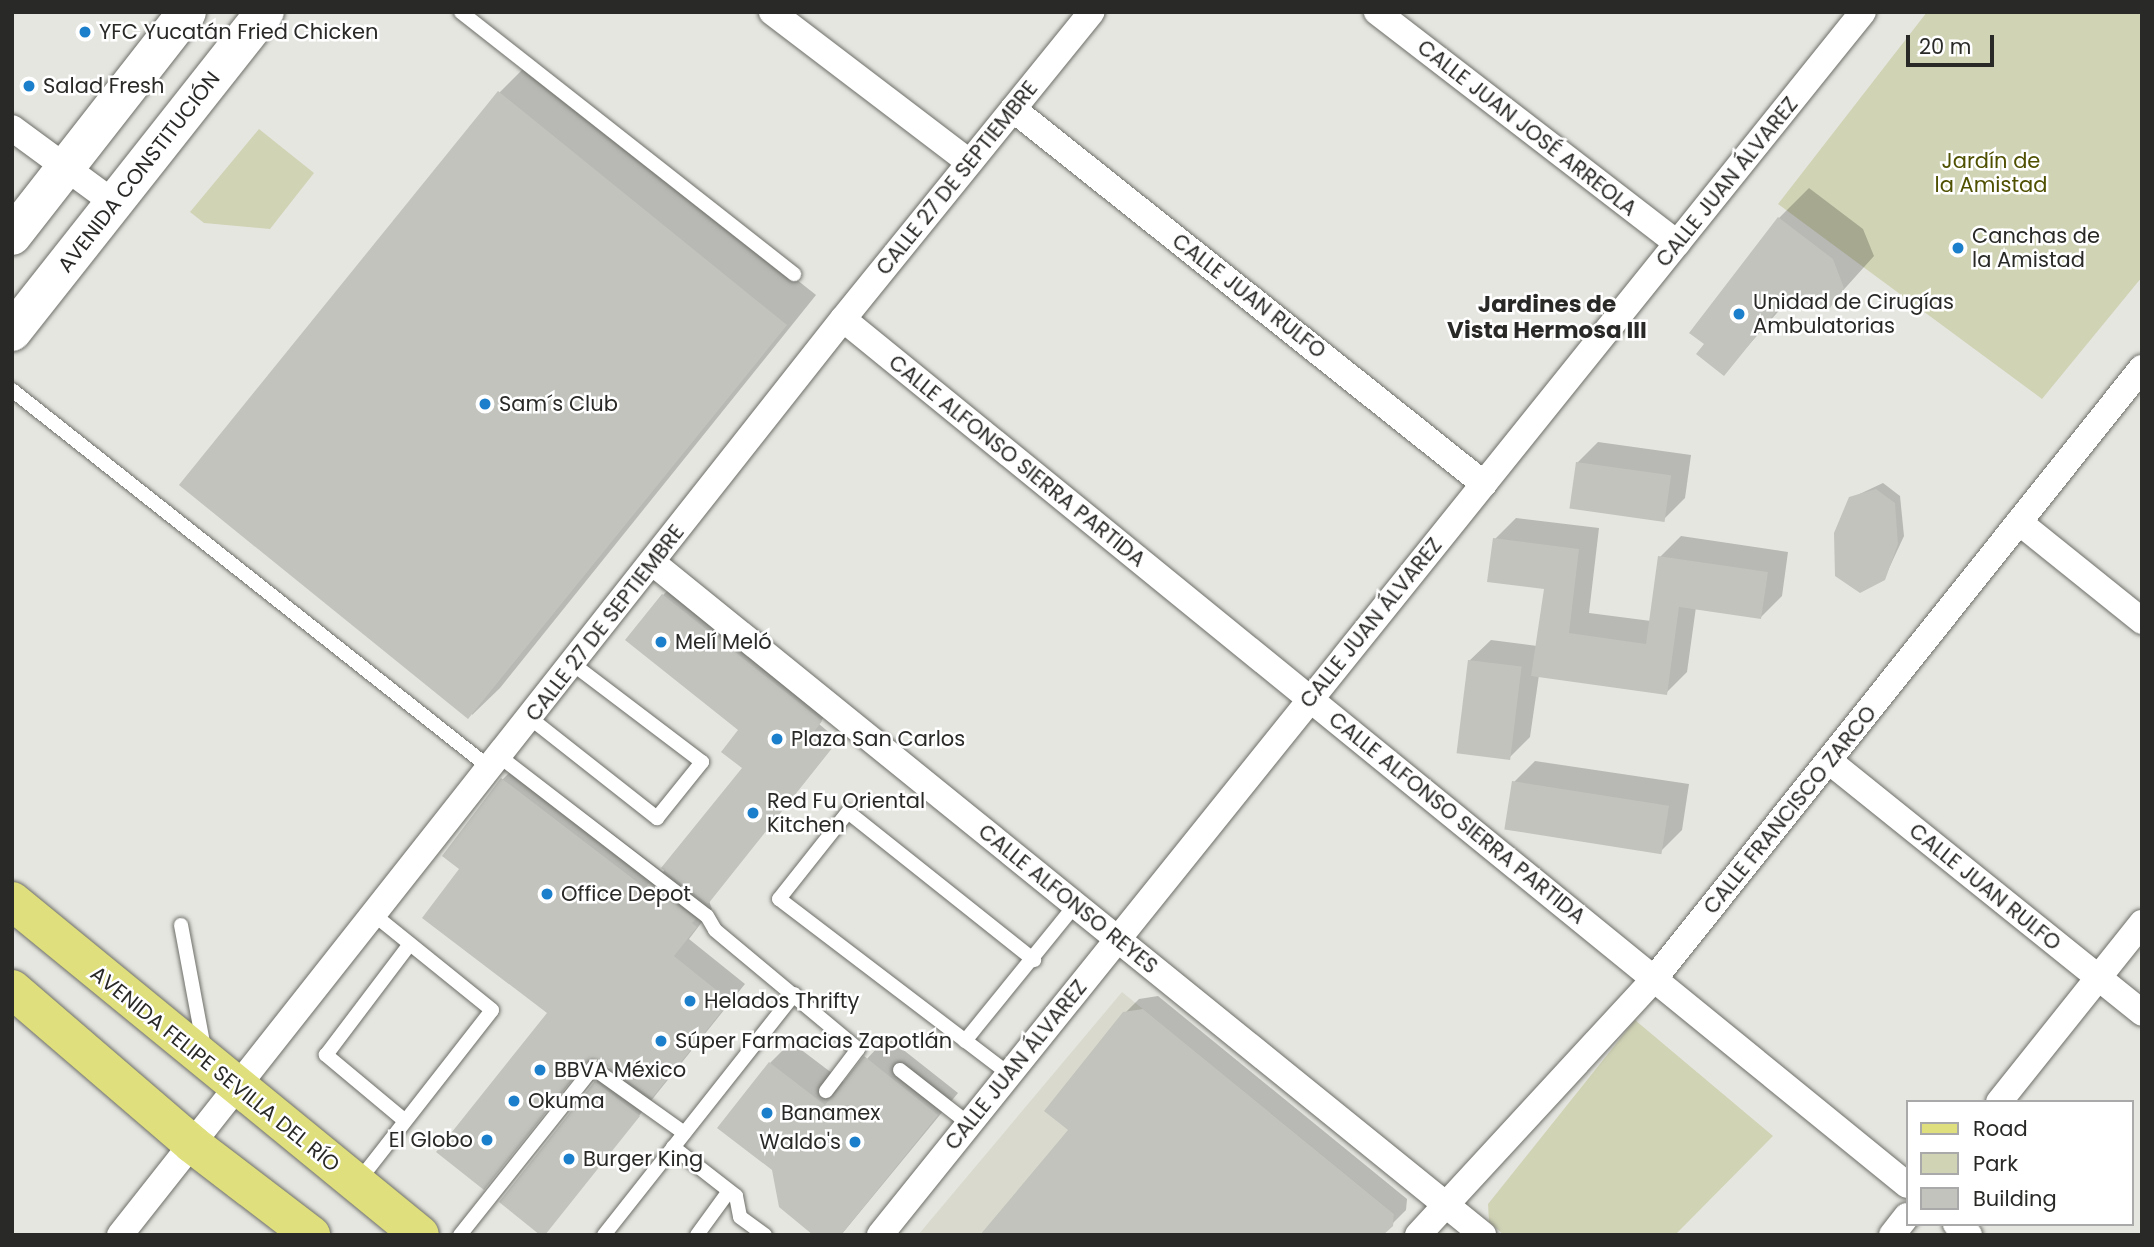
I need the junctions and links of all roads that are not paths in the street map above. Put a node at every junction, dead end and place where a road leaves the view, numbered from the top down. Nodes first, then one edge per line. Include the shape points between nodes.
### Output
1 (187, 12) edge
2 (265, 12) edge
3 (461, 12) edge
4 (772, 12) edge
5 (1092, 12) edge
6 (1377, 12) edge
7 (1850, 17) edge
8 (1013, 109) junction
9 (12, 128) edge
10 (969, 162) junction
11 (65, 169) junction
12 (114, 204) junction
13 (12, 236) edge
14 (1677, 243) junction
15 (794, 274) dead end
16 (843, 319) junction
17 (12, 332) edge
18 (2142, 368) edge
19 (12, 390) edge
20 (1484, 484) junction
21 (2019, 522) junction
22 (653, 563) junction
23 (2142, 621) edge
24 (573, 664) junction
25 (1310, 699) junction
26 (530, 718) junction
27 (1829, 761) junction
28 (495, 762) junction
29 (12, 901) edge
30 (1075, 905) junction
31 (373, 914) junction
32 (2142, 923) edge
33 (181, 925) dead end
34 (1118, 939) junction
35 (410, 944) junction
36 (1034, 960) junction
37 (2098, 978) junction
38 (1654, 979) junction
39 (12, 989) edge
40 (794, 994) junction
41 (2142, 1013) edge
42 (965, 1041) junction
43 (207, 1063) junction
44 (900, 1070) dead end
45 (1009, 1074) junction
46 (236, 1087) junction
47 (826, 1091) dead end
48 (2001, 1100) edge
49 (404, 1120) junction
50 (969, 1124) junction
51 (684, 1133) junction
52 (192, 1144) junction
53 (673, 1147) junction
54 (356, 1184) junction
55 (1906, 1184) edge
56 (729, 1191) junction
57 (1446, 1204) junction
58 (1906, 1217) edge
59 (120, 1235) edge
60 (311, 1235) edge
61 (420, 1235) edge
62 (460, 1235) edge
63 (604, 1235) edge
64 (698, 1235) edge
65 (765, 1235) edge
66 (880, 1235) edge
67 (1418, 1235) edge
68 (1483, 1235) edge
69 (1892, 1235) edge

1 - 11 street
2 - 12 street, AVENIDA CONSTITUCIÓN
3 - 15 lane
4 - 10 street
5 - 8 street, CALLE 27 DE SEPTIEMBRE
6 - 14 street, CALLE JUAN JOSÉ ARREOLA
7 - 14 street, CALLE JUAN ÁLVAREZ
8 - 10 street, CALLE 27 DE SEPTIEMBRE
8 - 20 street, CALLE JUAN RULFO
9 - 11 street
10 - 16 street, CALLE 27 DE SEPTIEMBRE
11 - 12 street
11 - 13 street
12 - 17 street, AVENIDA CONSTITUCIÓN
14 - 20 street, CALLE JUAN ÁLVAREZ
16 - 22 street, CALLE 27 DE SEPTIEMBRE
16 - 25 street, CALLE ALFONSO SIERRA PARTIDA
18 - 21 street, CALLE FRANCISCO ZARCO
19 - 28 lane
20 - 25 street, CALLE JUAN ÁLVAREZ
21 - 23 street
21 - 27 street, CALLE FRANCISCO ZARCO
22 - 24 street, CALLE 27 DE SEPTIEMBRE
22 - 30 street, CALLE ALFONSO REYES
24 - 26 street, CALLE 27 DE SEPTIEMBRE
24 - 26 lane via 702,762 657,818
25 - 34 street, CALLE JUAN ÁLVAREZ
25 - 38 street, CALLE ALFONSO SIERRA PARTIDA
26 - 28 street, CALLE 27 DE SEPTIEMBRE
27 - 37 street, CALLE JUAN RULFO
27 - 38 street, CALLE FRANCISCO ZARCO
28 - 31 street, CALLE 27 DE SEPTIEMBRE
28 - 40 lane via 707,916 715,930
29 - 43 main road, AVENIDA FELIPE SEVILLA DEL RÍO
30 - 34 street, CALLE ALFONSO REYES
30 - 36 lane
31 - 35 lane
31 - 46 street, CALLE 27 DE SEPTIEMBRE
32 - 37 street
33 - 43 lane
34 - 45 street, CALLE JUAN ÁLVAREZ
34 - 57 street, CALLE ALFONSO REYES
35 - 49 lane via 326,1055
35 - 49 lane via 492,1010
36 - 42 lane
36 - 42 lane via 848,812 779,899
37 - 41 street, CALLE JUAN RULFO
37 - 48 street
38 - 55 street, CALLE ALFONSO SIERRA PARTIDA
38 - 57 street, CALLE FRANCISCO ZARCO
39 - 52 main road
40 - 47 lane via 858,1049
40 - 51 lane
42 - 45 lane
43 - 46 main road, AVENIDA FELIPE SEVILLA DEL RÍO
44 - 50 lane
45 - 50 street, CALLE JUAN ÁLVAREZ
46 - 52 street, CALLE 27 DE SEPTIEMBRE
46 - 54 main road, AVENIDA FELIPE SEVILLA DEL RÍO
49 - 54 lane
50 - 66 street, CALLE JUAN ÁLVAREZ
51 - 53 lane
51 - 62 lane via 593,1068
52 - 59 street, CALLE 27 DE SEPTIEMBRE
52 - 60 main road
53 - 56 lane
53 - 63 lane
54 - 61 main road, AVENIDA FELIPE SEVILLA DEL RÍO
56 - 64 lane
56 - 65 lane via 736,1196 740,1217
57 - 67 street, CALLE FRANCISCO ZARCO
57 - 68 street, CALLE ALFONSO REYES
58 - 69 street

